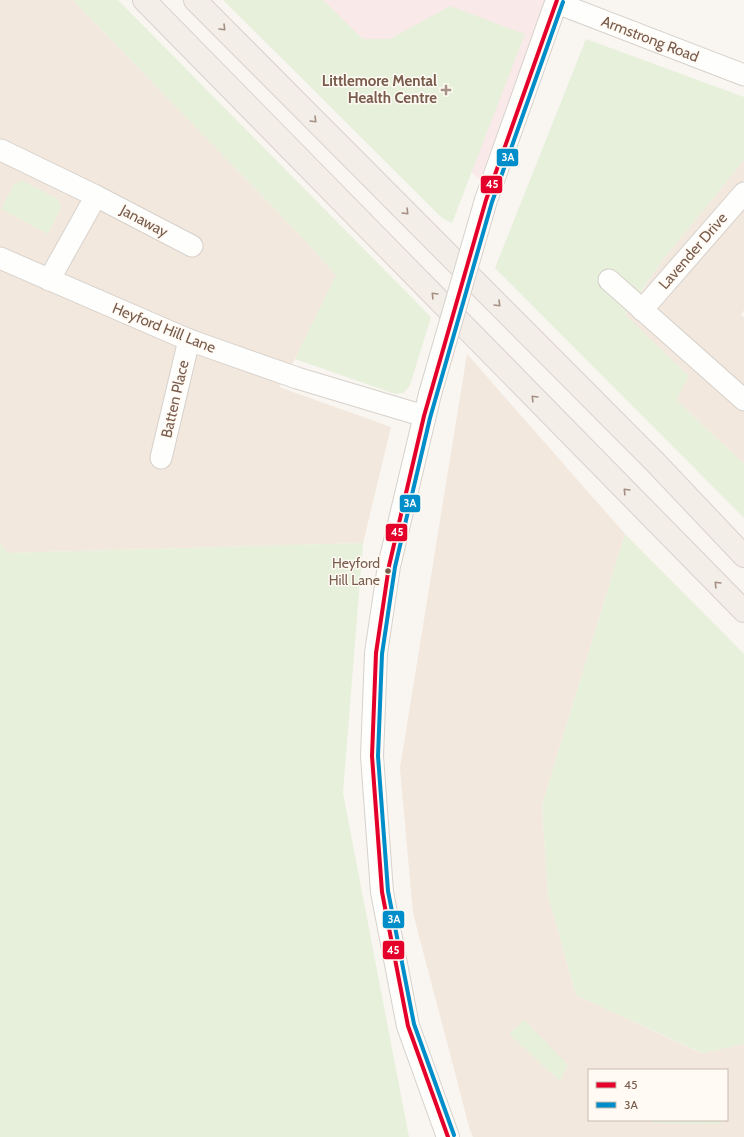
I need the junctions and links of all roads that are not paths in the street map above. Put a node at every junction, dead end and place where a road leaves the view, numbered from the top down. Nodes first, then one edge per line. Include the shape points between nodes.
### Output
1 (144, 0) edge
2 (195, 0) edge
3 (557, 1) edge
4 (744, 75) edge
5 (1, 150) dead end
6 (744, 193) edge
7 (96, 196) junction
8 (192, 246) dead end
9 (0, 258) edge
10 (49, 280) junction
11 (609, 280) dead end
12 (642, 310) junction
13 (189, 340) junction
14 (744, 400) edge
15 (424, 416) junction
16 (161, 458) dead end
17 (744, 556) edge
18 (744, 612) edge
19 (448, 1137) edge

18 -> 1 main road
2 -> 17 main road via 656,463
3 - 4 street, Armstrong Road
3 - 15 street, bridge via 486,200
5 - 7 street, Janaway
6 - 12 street, Lavender Drive
7 - 8 street, Janaway
7 - 10 street
9 - 10 street, Heyford Hill Lane
10 - 13 street, Heyford Hill Lane
11 - 12 street
12 - 14 street
13 - 15 street, Heyford Hill Lane via 297,378
13 - 16 street, Batten Place
15 - 19 street via 389,566 376,653 372,756 382,892 408,1026

